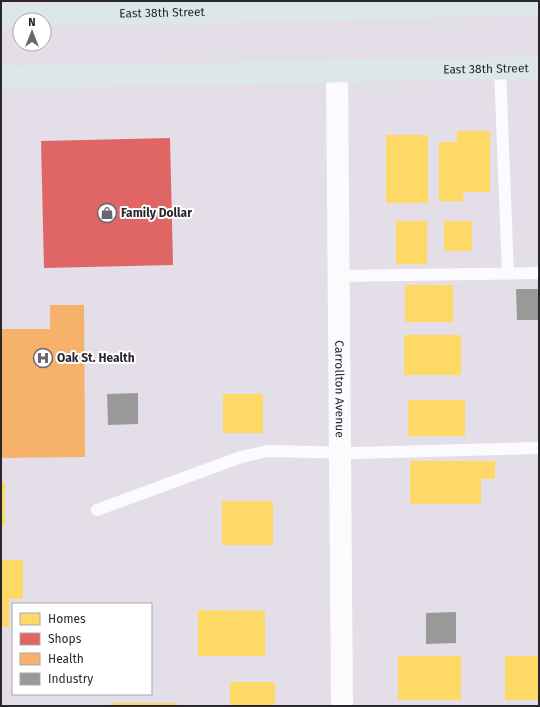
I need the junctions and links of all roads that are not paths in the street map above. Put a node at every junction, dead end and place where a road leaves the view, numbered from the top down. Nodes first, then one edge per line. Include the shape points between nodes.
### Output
1 (341, 5) edge
2 (539, 5) edge
3 (94, 8) edge
4 (1, 16) edge
5 (500, 68) junction
6 (539, 68) edge
7 (338, 71) junction
8 (1, 77) edge
9 (539, 273) edge
10 (508, 274) junction
11 (338, 276) junction
12 (539, 448) edge
13 (340, 452) junction
14 (97, 510) dead end
15 (342, 706) edge

1 - 2 main road, East 38th Street
1 - 3 main road, East 38th Street
3 - 4 main road, East 38th Street
5 - 6 main road, East 38th Street
5 - 7 main road, East 38th Street
5 - 10 lane
7 - 8 main road, East 38th Street
7 - 11 street, Carrollton Avenue
9 - 10 lane
10 - 11 lane
11 - 13 street, Carrollton Avenue
12 - 13 lane
13 - 14 lane via 268,451 241,457
13 - 15 street, Carrollton Avenue

